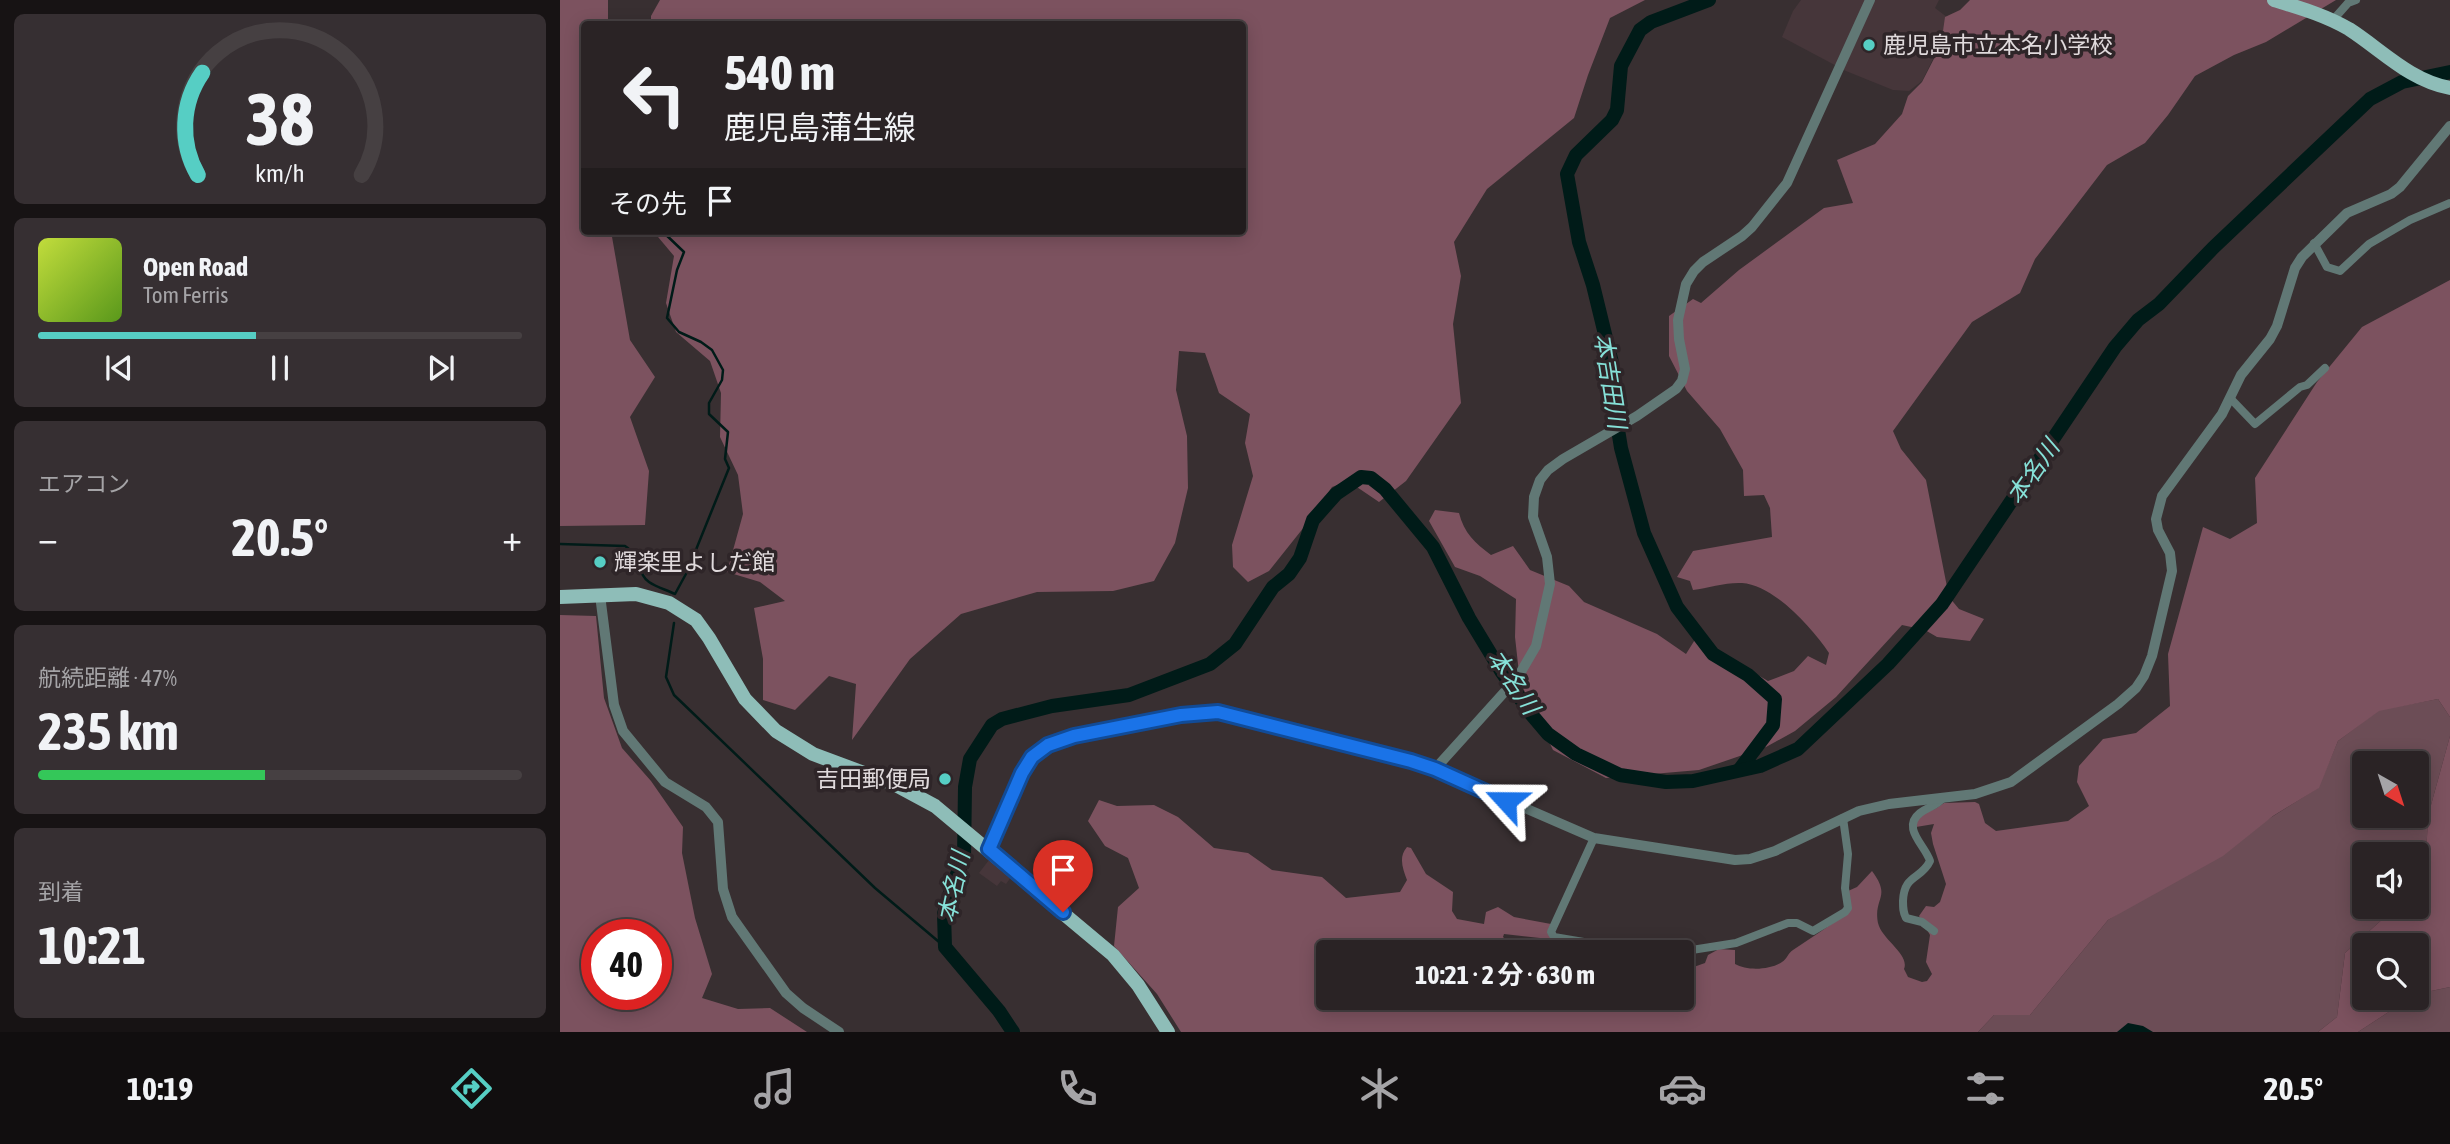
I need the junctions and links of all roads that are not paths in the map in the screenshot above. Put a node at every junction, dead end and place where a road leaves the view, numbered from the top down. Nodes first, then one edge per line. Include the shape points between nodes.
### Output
1 (1870, 0) edge
2 (2274, 0) edge
3 (2356, 0) edge
4 (2333, 20) junction
5 (2450, 89) edge
6 (2450, 126) edge
7 (2450, 204) edge
8 (2314, 243) junction
9 (2325, 368) dead end
10 (2231, 399) junction
11 (600, 595) junction
12 (560, 597) edge
13 (1435, 769) junction
14 (1943, 799) junction
15 (1843, 818) junction
16 (1594, 838) junction
17 (983, 845) junction
18 (1934, 931) dead end
19 (1572, 940) edge
20 (1694, 950) edge
21 (839, 1032) edge
22 (1168, 1032) edge

1 - 13 street via 1787,183 1752,227 1703,262 1686,284 1678,320 1685,369 1682,381 1548,471 1536,489 1533,517 1547,557 1550,584 1536,646 1518,677
2 - 4 main road
3 - 4 street
4 - 5 main road via 2406,72
6 - 8 street via 2392,194 2354,209
7 - 8 street via 2369,244 2340,271 2327,267
8 - 10 street via 2295,268 2277,327 2241,375
9 - 10 street via 2255,424
10 - 14 street via 2161,496 2156,519 2172,571 2152,656 2136,688 2011,782 1990,791
11 - 12 main road
11 - 17 main road via 652,597 696,620 745,699 776,731 813,754 896,785 935,806
11 - 21 street via 614,705 623,731 666,782 706,807 718,822 723,889 732,917 786,993
13 - 16 street
13 - 17 street via 1242,717 1218,712 1181,715 1067,738 1039,750
14 - 15 street via 1889,804
14 - 18 street via 1914,818 1914,834 1930,861 1903,890 1906,918
15 - 16 street via 1750,859
15 - 20 street via 1848,855 1845,912 1813,931 1788,923 1736,943
16 - 19 street via 1551,932 1554,937
17 - 22 main road via 1113,955

